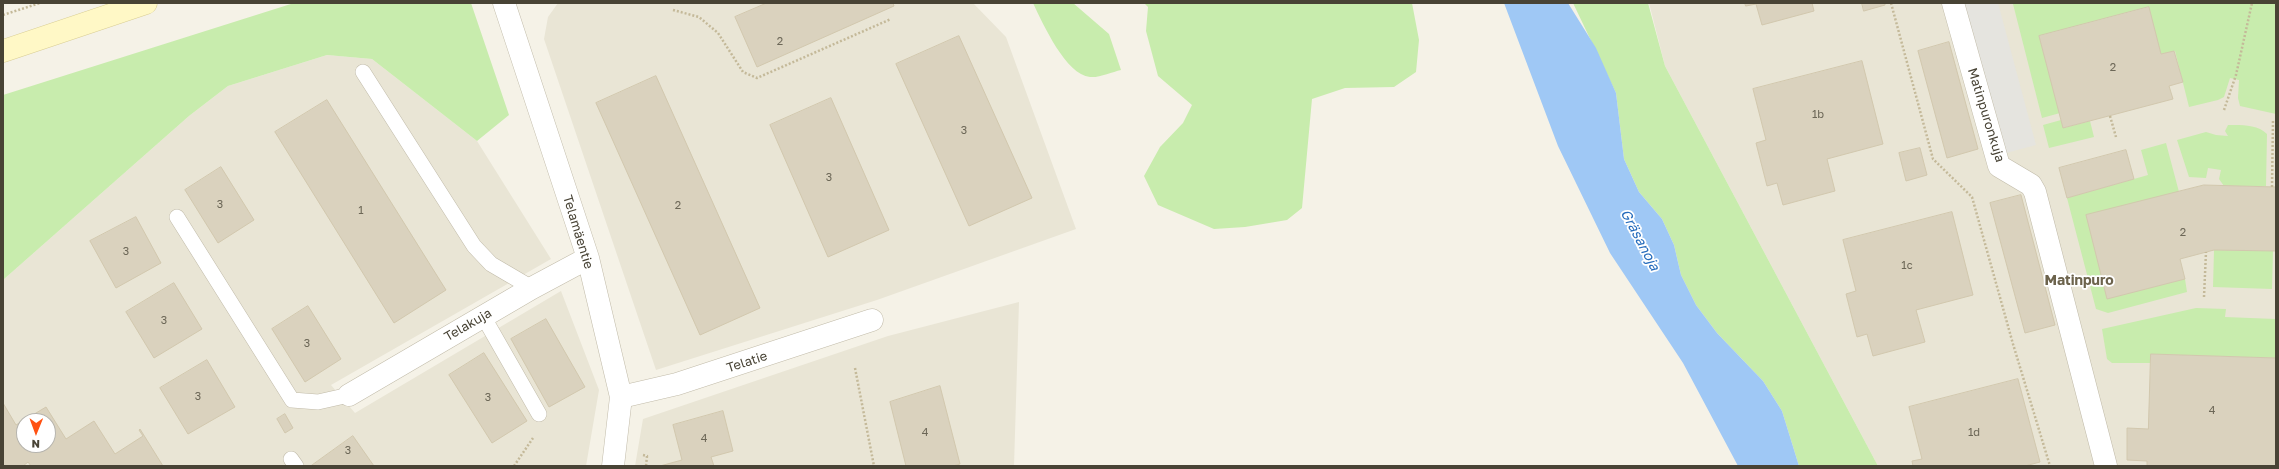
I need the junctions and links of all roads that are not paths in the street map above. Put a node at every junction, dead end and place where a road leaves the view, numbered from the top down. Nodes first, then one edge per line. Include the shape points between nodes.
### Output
1 (146, 3) edge
2 (504, 3) edge
3 (1954, 3) edge
4 (3, 51) edge
5 (363, 72) dead end
6 (177, 217) dead end
7 (588, 258) junction
8 (532, 288) junction
9 (484, 316) junction
10 (872, 320) dead end
11 (349, 395) joint
12 (621, 397) junction
13 (539, 414) road end
14 (612, 466) edge
15 (2106, 466) edge

1 - 4 main road
2 - 7 street, Telamäentie
3 - 15 street, Matinpuronkuja via 1999,166 2031,185 2034,192
5 - 8 lane via 474,246 491,264
6 - 11 lane via 292,400 318,402
7 - 8 street, Telakuja
7 - 12 street, Telamäentie
8 - 9 street, Telakuja
9 - 11 street, Telakuja
9 - 13 lane
10 - 12 street, Telatie via 677,384
12 - 14 street, Telamäentie

